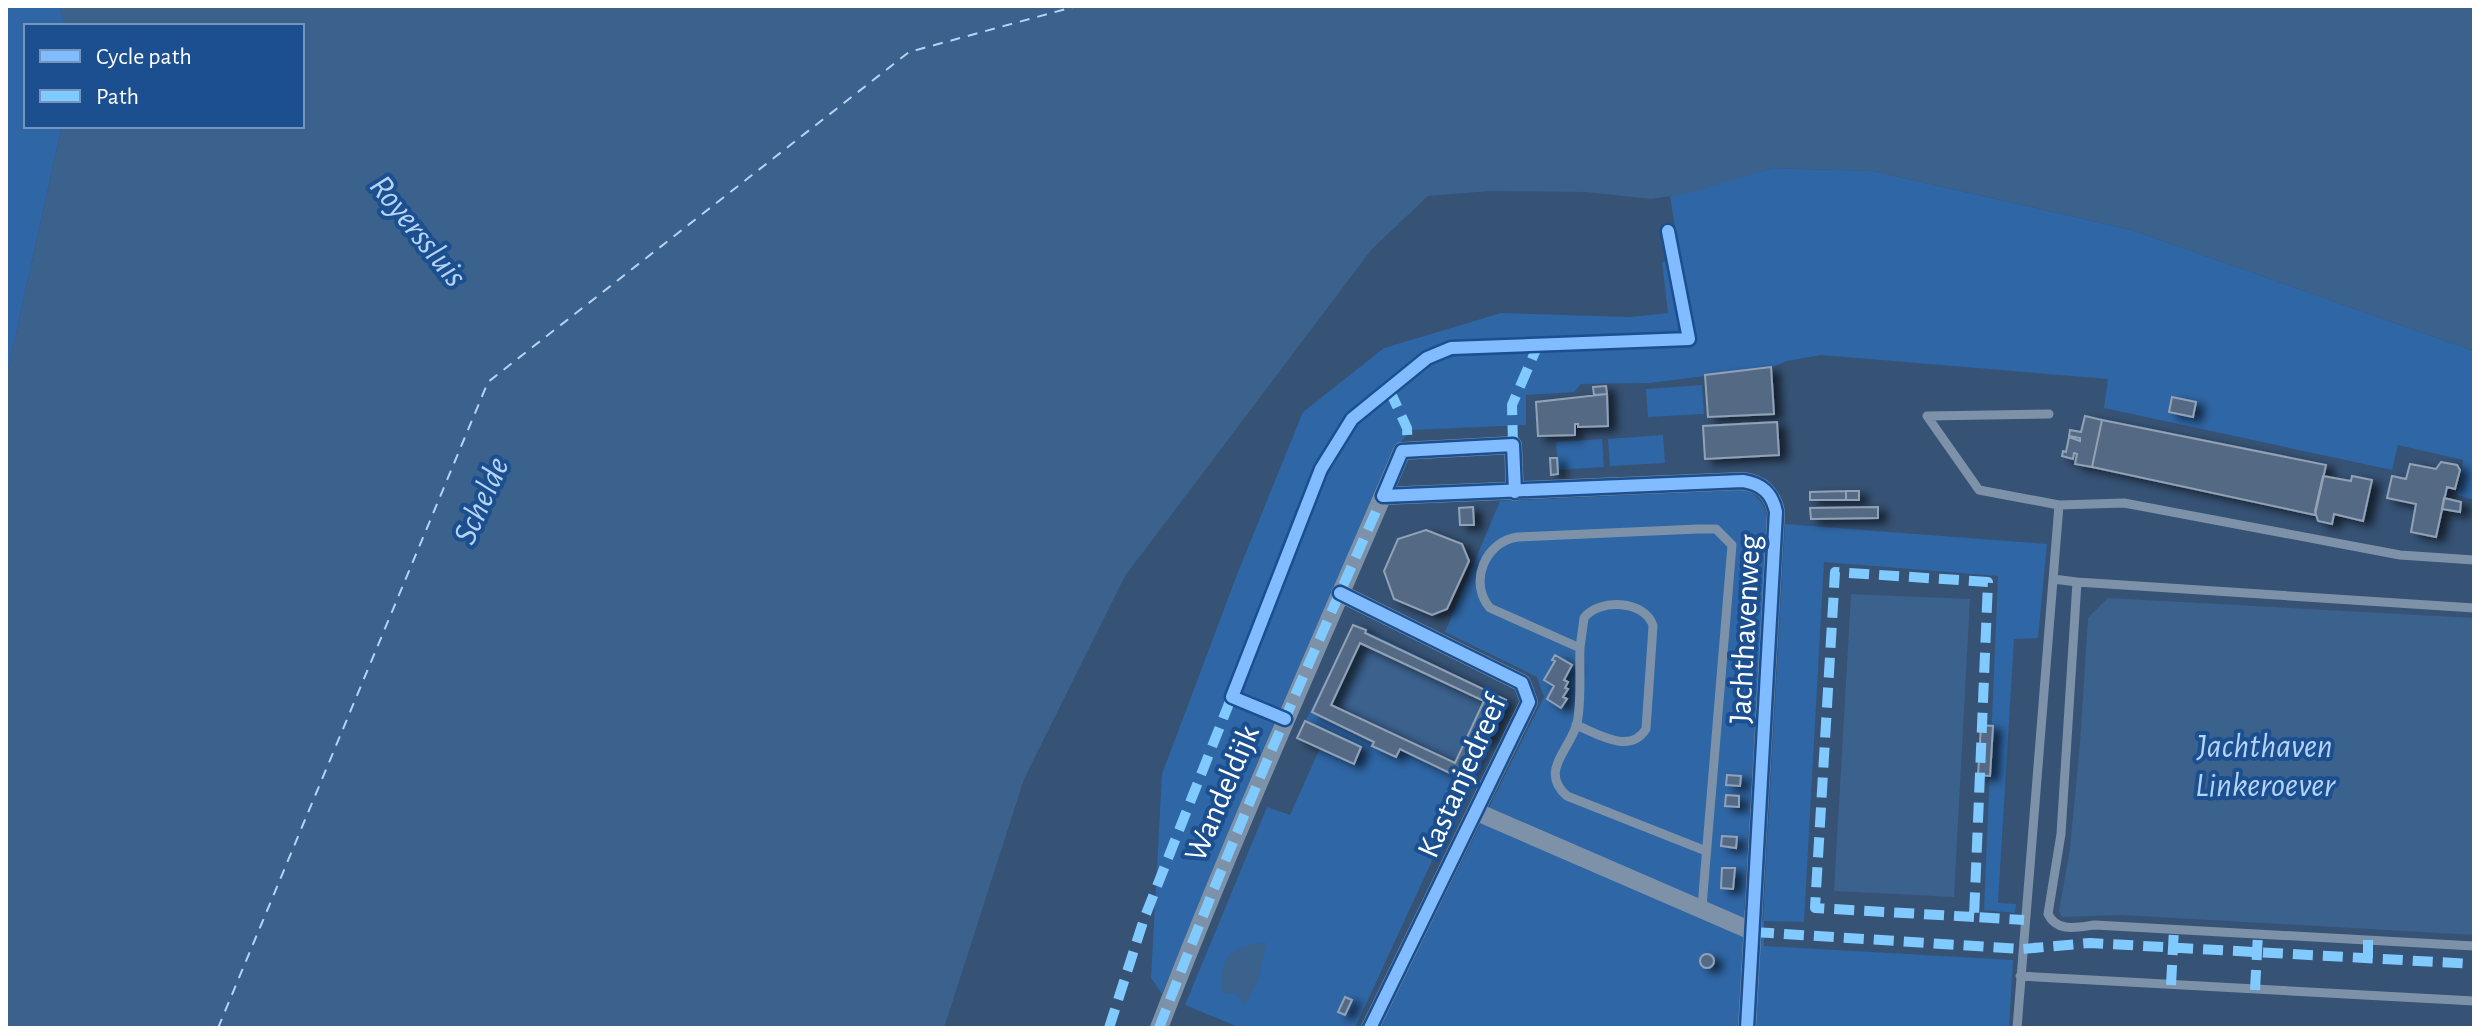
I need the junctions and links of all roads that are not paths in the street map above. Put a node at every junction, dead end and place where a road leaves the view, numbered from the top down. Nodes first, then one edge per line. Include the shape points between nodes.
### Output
1 (2049, 414) dead end
2 (1515, 492) junction
3 (1383, 496) junction
4 (2059, 505) junction
5 (2474, 560) edge
6 (2053, 579) junction
7 (2077, 582) junction
8 (1340, 593) junction
9 (2474, 608) edge
10 (1580, 648) junction
11 (1576, 725) junction
12 (1477, 812) junction
13 (1706, 851) junction
14 (1702, 908) junction
15 (1754, 932) junction
16 (2474, 946) edge
17 (2020, 976) junction
18 (2474, 1001) edge
19 (1159, 1028) edge
20 (1370, 1028) edge
21 (1747, 1028) edge
22 (2017, 1028) edge

1 - 4 lane via 1927,416 1979,490
2 - 3 street, Jachthavenweg
2 - 3 street via 1513,445 1402,451
2 - 15 street, Jachthavenweg via 1743,481 1755,483 1774,499
3 - 8 street, Wandeldijk
4 - 5 lane via 2124,503 2400,555
4 - 6 lane
6 - 7 lane
6 - 17 lane
7 - 9 lane
7 - 16 lane via 2061,834 2048,914 2052,922 2059,927
8 - 12 street, Kastanjedreef via 1522,683 1529,702
8 - 19 street, Wandeldijk
10 - 11 lane
10 - 11 lane via 1584,618 1595,608 1639,608 1651,617 1646,729 1635,741 1617,741
10 - 13 lane via 1490,608 1482,598 1480,575 1499,542 1716,529 1732,545
11 - 13 lane via 1557,763 1559,789
12 - 14 street
12 - 20 street, Kastanjedreef
13 - 14 lane
14 - 15 street
15 - 21 street, Jachthavenweg
17 - 18 lane
17 - 22 lane

